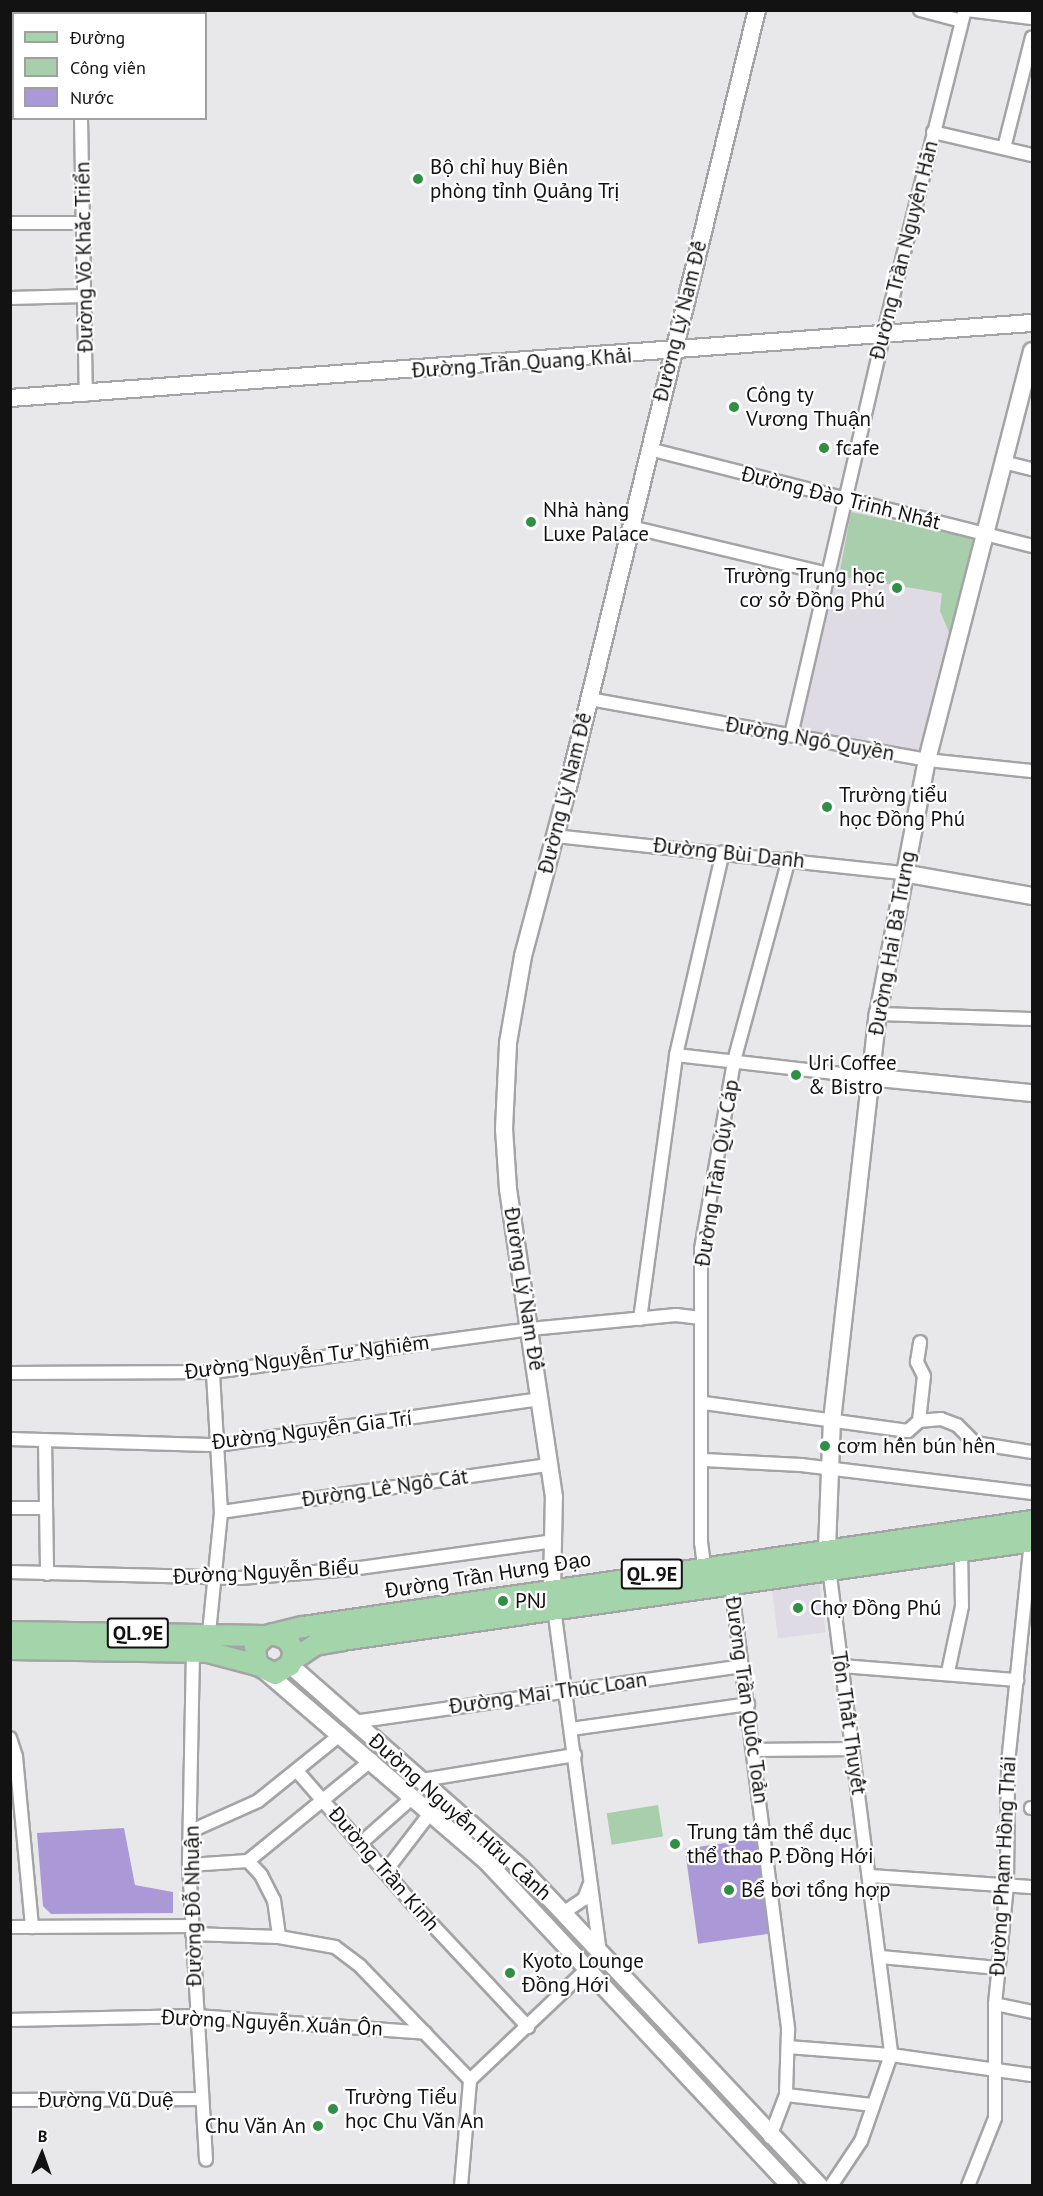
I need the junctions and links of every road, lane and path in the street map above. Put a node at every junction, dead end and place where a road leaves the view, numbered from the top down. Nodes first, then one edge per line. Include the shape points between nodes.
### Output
1 (757, 10) edge
2 (920, 10) edge
3 (964, 14) edge
4 (1032, 18) edge
5 (1032, 37) edge
6 (81, 120) edge
7 (933, 132) junction
8 (1004, 148) junction
9 (1032, 155) edge
10 (10, 223) edge
11 (83, 223) junction
12 (84, 296) junction
13 (10, 298) edge
14 (1032, 323) edge
15 (883, 336) junction
16 (1032, 351) edge
17 (672, 352) junction
18 (86, 395) junction
19 (10, 398) edge
20 (649, 449) junction
21 (1003, 462) junction
22 (1032, 469) edge
23 (846, 499) junction
24 (630, 527) junction
25 (984, 534) junction
26 (1032, 546) edge
27 (828, 574) junction
28 (589, 699) junction
29 (791, 735) junction
30 (927, 760) junction
31 (1032, 771) edge
32 (555, 836) junction
33 (723, 852) junction
34 (789, 859) junction
35 (903, 873) junction
36 (1032, 896) edge
37 (878, 1014) junction
38 (1032, 1019) edge
39 (676, 1055) junction
40 (734, 1061) junction
41 (868, 1077) junction
42 (1032, 1093) edge
43 (701, 1318) junction
44 (640, 1319) junction
45 (530, 1329) junction
46 (920, 1342) dead end
47 (213, 1372) junction
48 (10, 1373) edge
49 (540, 1399) junction
50 (704, 1403) junction
51 (832, 1421) junction
52 (920, 1421) junction
53 (10, 1439) edge
54 (45, 1440) junction
55 (217, 1445) junction
56 (1032, 1452) edge
57 (704, 1460) junction
58 (548, 1465) junction
59 (827, 1470) junction
60 (1032, 1493) edge
61 (10, 1508) edge
62 (46, 1508) junction
63 (221, 1512) junction
64 (1031, 1527) edge
65 (555, 1541) junction
66 (827, 1549) junction
67 (961, 1550) junction
68 (704, 1566) junction
69 (829, 1569) junction
70 (10, 1572) edge
71 (47, 1574) junction
72 (215, 1578) junction
73 (731, 1583) junction
74 (553, 1598) junction
75 (10, 1632) edge
76 (209, 1633) junction
77 (269, 1635) junction
78 (10, 1649) edge
79 (193, 1651) junction
80 (292, 1663) junction
81 (742, 1666) junction
82 (842, 1666) junction
83 (262, 1669) junction
84 (948, 1672) junction
85 (1017, 1680) junction
86 (564, 1689) junction
87 (748, 1704) junction
88 (354, 1722) junction
89 (571, 1729) junction
90 (341, 1734) junction
91 (10, 1738) edge
92 (852, 1749) junction
93 (755, 1750) junction
94 (575, 1755) junction
95 (372, 1761) junction
96 (297, 1771) junction
97 (422, 1780) junction
98 (414, 1796) junction
99 (322, 1800) junction
100 (431, 1812) junction
101 (190, 1831) junction
102 (360, 1844) junction
103 (248, 1861) junction
104 (189, 1864) junction
105 (385, 1872) junction
106 (590, 1876) junction
107 (869, 1876) junction
108 (1006, 1885) junction
109 (1032, 1887) edge
110 (563, 1913) junction
111 (546, 1926) junction
112 (10, 1927) edge
113 (32, 1927) junction
114 (192, 1930) junction
115 (279, 1937) junction
116 (600, 1951) junction
117 (881, 1958) junction
118 (998, 1968) junction
119 (587, 1969) junction
120 (995, 2004) junction
121 (1032, 2012) edge
122 (196, 2016) junction
123 (10, 2020) edge
124 (528, 2027) junction
125 (425, 2033) junction
126 (788, 2047) junction
127 (891, 2055) junction
128 (995, 2070) junction
129 (1032, 2075) edge
130 (470, 2080) junction
131 (786, 2095) junction
132 (202, 2099) junction
133 (10, 2100) edge
134 (873, 2105) junction
135 (770, 2137) junction
136 (206, 2160) dead end
137 (461, 2186) edge
138 (790, 2186) edge
139 (820, 2186) edge
140 (831, 2186) edge
141 (968, 2186) edge

1 - 17 street, Đường Lý Nam Đế
2 - 3 street
3 - 4 street
3 - 7 street, Đường Trần Nguyên Hãn
5 - 8 street
6 - 11 street, Đường Võ Khắc Triển
7 - 8 street
7 - 15 street, Đường Trần Nguyên Hãn
8 - 9 street
10 - 11 street
11 - 12 street, Đường Võ Khắc Triển
12 - 13 street
12 - 18 street, Đường Võ Khắc Triển
14 - 15 street, Đường Trần Quang Khải
15 - 17 street, Đường Trần Quang Khải
15 - 23 street, Đường Trần Nguyên Hãn
16 - 21 street, Đường Hai Bà Trưng
17 - 18 street, Đường Trần Quang Khải
17 - 20 street, Đường Lý Nam Đế
18 - 19 street, Đường Trần Quang Khải
20 - 23 street, Đường Đào Trinh Nhất
20 - 24 street, Đường Lý Nam Đế
21 - 22 street
21 - 25 street, Đường Hai Bà Trưng
23 - 25 street, Đường Đào Trinh Nhất
23 - 27 street, Đường Trần Nguyên Hãn
24 - 27 street
24 - 28 street, Đường Lý Nam Đế
25 - 26 street, Đường Đào Trinh Nhất
25 - 30 street, Đường Hai Bà Trưng
27 - 29 street, Đường Trần Nguyên Hãn
28 - 29 street, Đường Ngô Quyền
28 - 32 street, Đường Lý Nam Đế
29 - 30 street, Đường Ngô Quyền
30 - 31 street, Đường Ngô Quyền
30 - 35 street, Đường Hai Bà Trưng
32 - 33 street, Đường Bùi Danh
32 - 45 street, Đường Lý Nam Đế via 523,956 505,1072 508,1189
33 - 34 street, Đường Bùi Danh
33 - 39 street
34 - 35 street, Đường Bùi Danh
34 - 40 street, Đường Trần Qúy Cáp
35 - 36 street
35 - 37 street, Đường Hai Bà Trưng
37 - 38 street
37 - 41 street, Đường Hai Bà Trưng
39 - 40 street
39 - 44 street
40 - 41 street
40 - 43 street, Đường Trần Qúy Cáp via 701,1249
41 - 42 street
41 - 51 street, Đường Hai Bà Trưng
43 - 44 street, Đường Nguyễn Tư Nghiêm via 676,1315
43 - 50 street, Đường Trần Qúy Cáp
44 - 45 street, Đường Nguyễn Tư Nghiêm
45 - 47 street, Đường Nguyễn Tư Nghiêm
45 - 49 street, Đường Lý Nam Đế
46 - 52 street via 917,1362 924,1376
47 - 48 street, Đường Nguyễn Tư Nghiêm
47 - 55 street
49 - 55 street, Đường Nguyễn Gia Trí
49 - 58 street, Đường Lý Nam Đế
50 - 51 street
50 - 57 street, Đường Trần Qúy Cáp
51 - 52 street via 908,1431
51 - 59 street, Đường Hai Bà Trưng
52 - 56 street via 941,1419 957,1425 975,1443
53 - 54 street, Đường Nguyễn Gia Trí
54 - 55 street, Đường Nguyễn Gia Trí
54 - 62 street
55 - 63 street
57 - 59 street
57 - 68 street, Đường Trần Qúy Cáp
58 - 63 street, Đường Lê Ngô Cát
58 - 65 street, Đường Lý Nam Đế
59 - 60 street
59 - 66 street, Đường Hai Bà Trưng
61 - 62 street
62 - 71 street
63 - 72 street
64 - 66 main road, Đường Trần Hưng Đạo / QL.9E
64 - 67 main road, Đường Trần Hưng Đạo / QL.9E
64 - 85 street, Đường Phạm Hồng Thái
65 - 72 street, Đường Nguyễn Biểu via 352,1569
65 - 74 street, Đường Lý Nam Đế
66 - 68 main road, Đường Trần Hưng Đạo / QL.9E
66 - 69 main road
67 - 69 main road, Đường Trần Hưng Đạo / QL.9E
67 - 84 street via 962,1606
68 - 74 main road, Đường Trần Hưng Đạo / QL.9E
69 - 73 main road, Đường Trần Hưng Đạo / QL.9E
69 - 82 street, Tôn Thất Thuyết
70 - 71 street, Đường Nguyễn Biểu
71 - 72 street, Đường Nguyễn Biểu
72 - 76 street
73 - 74 main road, Đường Trần Hưng Đạo / QL.9E
73 - 81 street, Đường Trần Quốc Toản
74 - 77 main road, Đường Trần Hưng Đạo / QL.9E
74 - 80 main road, Đường Trần Hưng Đạo / QL.9E via 315,1646
74 - 86 street
75 - 76 main road, Đường Trần Hưng Đạo / QL.9E
76 - 77 main road, Đường Trần Hưng Đạo / QL.9E
77 - 80 main road via 290,1642
77 - 83 main road via 255,1646
78 - 79 main road, QL.9E
79 - 83 main road, QL.9E via 218,1653
79 - 101 street, Đường Đỗ Nhuận
80 - 83 main road via 279,1673
80 - 88 street, Đường Nguyễn Hữu Cảnh
81 - 86 street, Đường Mai Thúc Loan
81 - 87 street, Đường Trần Quốc Toản
82 - 84 street
82 - 92 street, Tôn Thất Thuyết
83 - 90 street, Đường Nguyễn Hữu Cảnh
84 - 85 street
85 - 108 street, Đường Phạm Hồng Thái via 1008,1763
86 - 88 street, Đường Mai Thúc Loan
86 - 89 street
87 - 89 street
87 - 93 street, Đường Trần Quốc Toản
88 - 97 street, Đường Nguyễn Hữu Cảnh
89 - 94 street
90 - 95 street, Đường Nguyễn Hữu Cảnh
90 - 96 street
91 - 113 street via 16,1757
92 - 93 street
92 - 107 street, Tôn Thất Thuyết
93 - 126 street, Đường Trần Quốc Toản
94 - 97 street
94 - 106 street
95 - 98 street, Đường Nguyễn Hữu Cảnh
95 - 99 street
96 - 99 street
96 - 101 street via 258,1801
97 - 110 street, Đường Nguyễn Hữu Cảnh via 499,1847
98 - 100 street, Đường Nguyễn Hữu Cảnh
98 - 102 street
99 - 102 street, Đường Trần Kinh
99 - 103 street, Đường Trần Kinh
100 - 105 street
100 - 111 street, Đường Nguyễn Hữu Cảnh via 487,1862
101 - 104 street, Đường Đỗ Nhuận
102 - 105 street, Đường Trần Kinh
103 - 104 street
103 - 115 street via 261,1875 274,1900
104 - 114 street, Đường Đỗ Nhuận
105 - 124 street, Đường Trần Kinh
106 - 110 street via 584,1899
106 - 116 street
107 - 108 street
107 - 117 street, Tôn Thất Thuyết
108 - 109 street
108 - 118 street, Đường Phạm Hồng Thái
110 - 111 street
110 - 116 street, Đường Nguyễn Hữu Cảnh
111 - 119 street, Đường Nguyễn Hữu Cảnh
112 - 113 street
113 - 114 street
114 - 115 street
114 - 122 street, Đường Đỗ Nhuận
115 - 125 street via 335,1947 360,1966
116 - 119 street
116 - 135 street, Đường Nguyễn Hữu Cảnh
117 - 118 street
117 - 127 street, Tôn Thất Thuyết
118 - 120 street, Đường Phạm Hồng Thái
119 - 124 street
119 - 138 street, Đường Nguyễn Hữu Cảnh
120 - 121 street
120 - 128 street, Đường Phạm Hồng Thái
122 - 123 street, Đường Nguyễn Xuân Ôn
122 - 125 street, Đường Nguyễn Xuân Ôn
122 - 132 street, Đường Đỗ Nhuận
124 - 130 street
125 - 130 street
126 - 127 street
126 - 131 street, Đường Trần Quốc Toản
127 - 128 street
127 - 134 street, Tôn Thất Thuyết
128 - 129 street
128 - 141 street, Đường Phạm Hồng Thái via 995,2118
130 - 137 street
131 - 134 street
131 - 135 street, Đường Trần Quốc Toản
132 - 133 street, Đường Vũ Duệ
132 - 136 street, Đường Đỗ Nhuận
134 - 140 street, Tôn Thất Thuyết via 861,2141
135 - 139 street, Đường Nguyễn Hữu Cảnh

